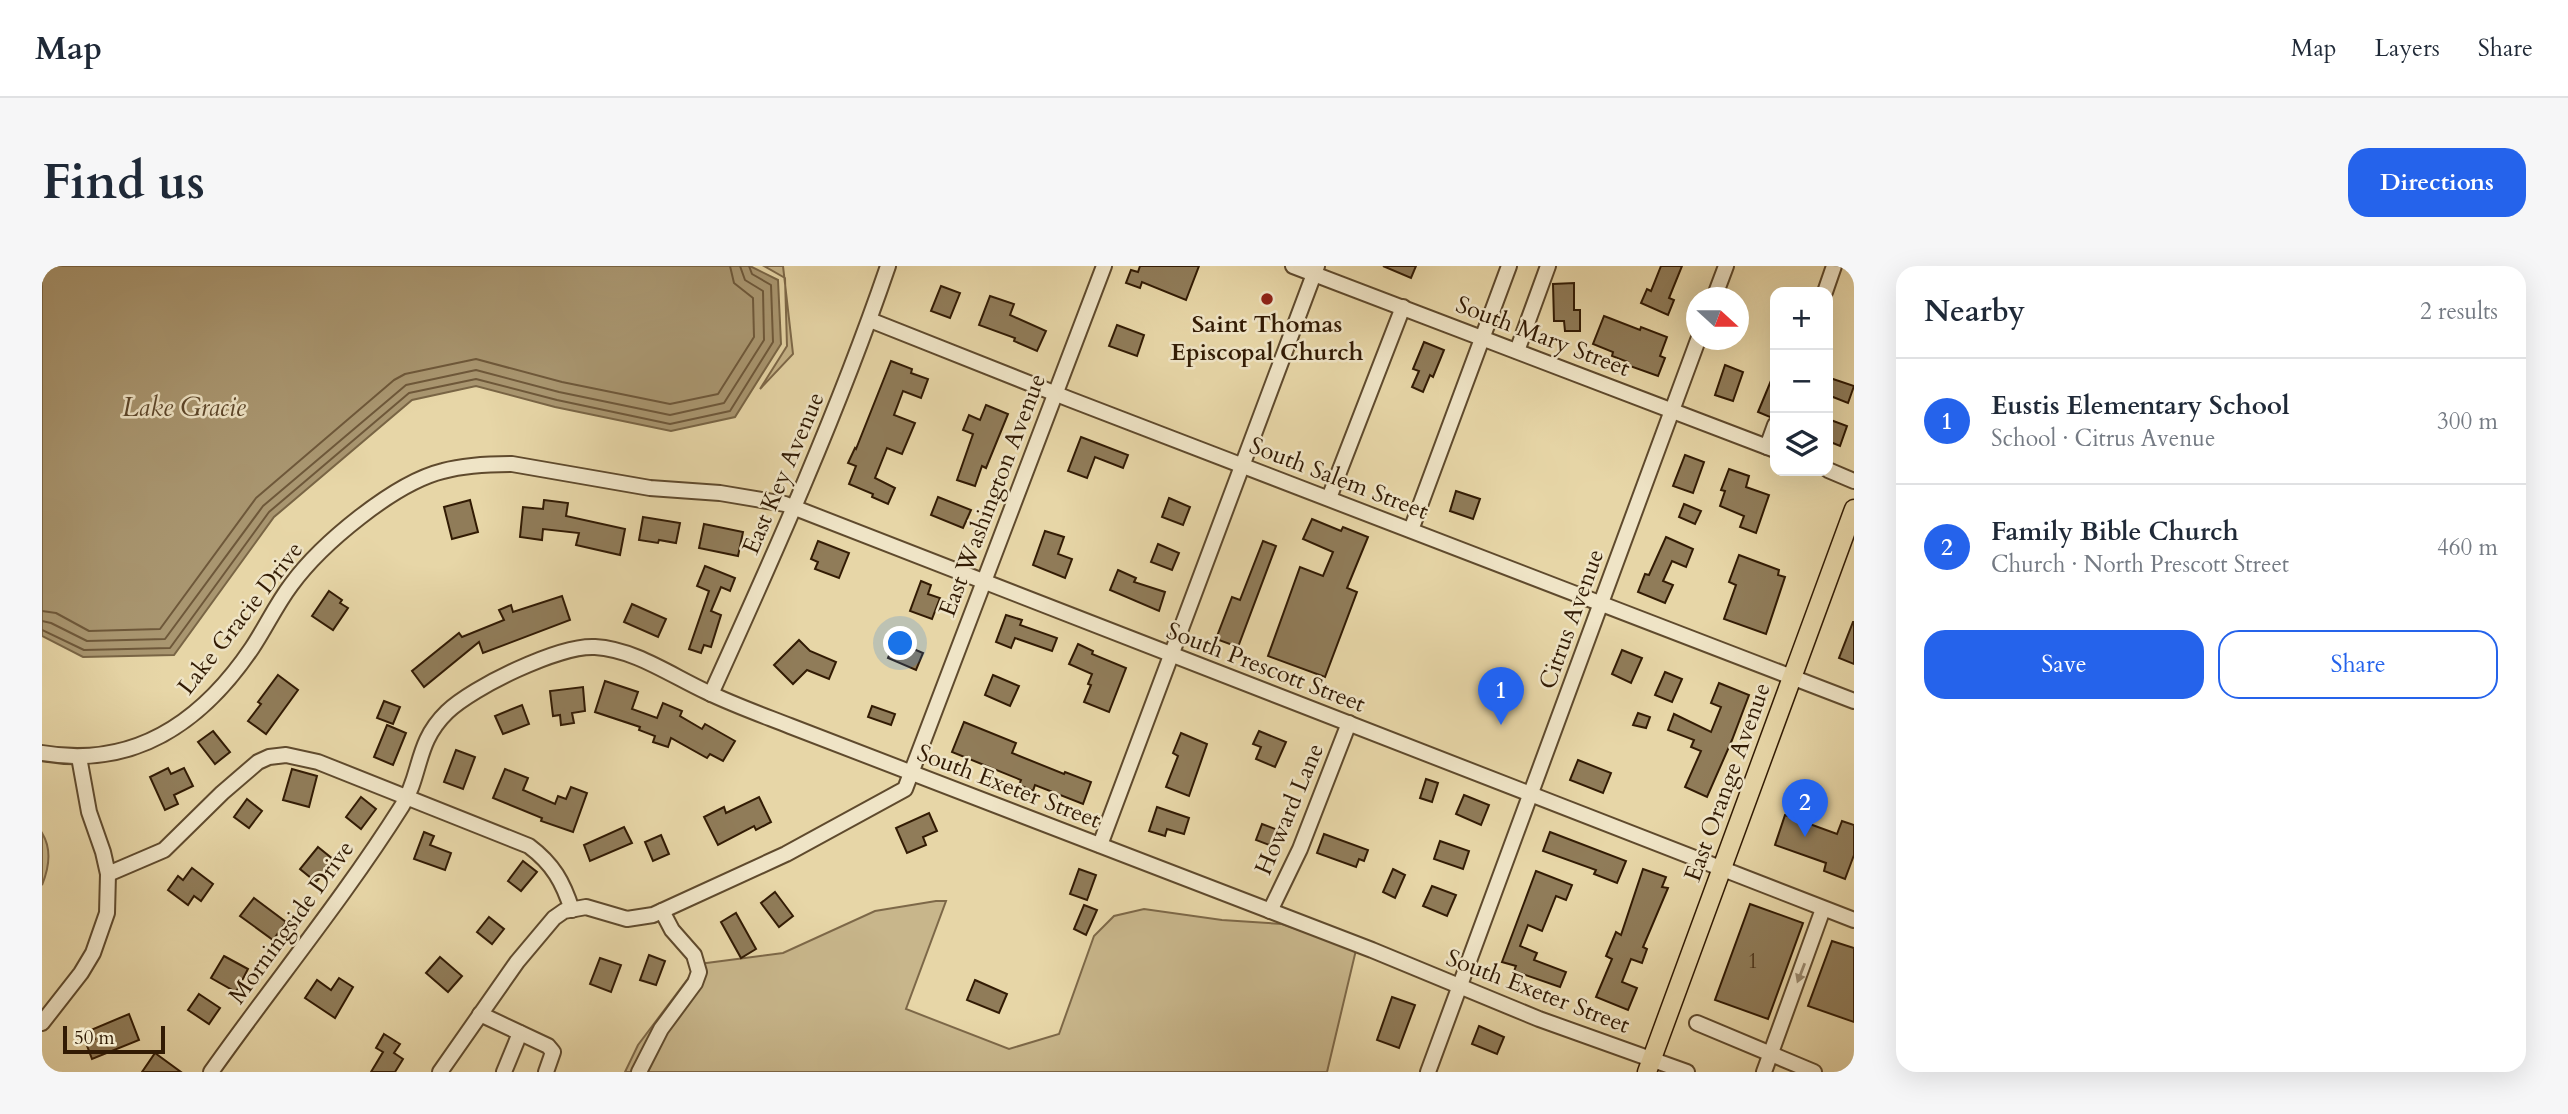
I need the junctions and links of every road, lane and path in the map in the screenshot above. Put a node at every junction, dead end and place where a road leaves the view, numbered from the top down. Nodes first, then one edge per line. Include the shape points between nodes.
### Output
1 (888, 266) edge
2 (1104, 266) edge
3 (1293, 266) edge
4 (1509, 266) edge
5 (1548, 266) edge
6 (1726, 266) edge
7 (1835, 266) edge
8 (1316, 270) edge
9 (1718, 287) edge
10 (1827, 287) edge
11 (1403, 307) junction
12 (870, 320) junction
13 (1483, 338) junction
14 (1694, 350) edge
15 (1517, 351) junction
16 (1057, 393) junction
17 (1672, 410) junction
18 (1770, 449) edge
19 (1242, 466) junction
20 (1833, 472) edge
21 (1854, 481) edge
22 (1329, 498) junction
23 (795, 508) junction
24 (1854, 509) edge
25 (1411, 530) junction
26 (982, 583) junction
27 (1602, 603) junction
28 (1171, 655) junction
29 (1792, 677) junction
30 (711, 694) junction
31 (1854, 701) edge
32 (1349, 723) junction
33 (42, 753) edge
34 (79, 757) junction
35 (911, 773) junction
36 (1530, 793) junction
37 (406, 798) junction
38 (1100, 845) junction
39 (1721, 870) junction
40 (108, 874) junction
41 (1824, 908) junction
42 (572, 910) junction
43 (662, 911) junction
44 (1270, 911) junction
45 (1854, 920) edge
46 (1459, 986) junction
47 (480, 1014) junction
48 (42, 1023) edge
49 (1697, 1023) dead end
50 (520, 1033) junction
51 (1770, 1055) junction
52 (1650, 1066) edge
53 (211, 1072) edge
54 (440, 1072) edge
55 (504, 1072) edge
56 (546, 1072) edge
57 (639, 1072) edge
58 (1428, 1072) edge
59 (1687, 1072) edge
60 (1764, 1072) edge
61 (1814, 1072) edge

1 - 12 street, East Key Avenue
2 - 16 street, East Washington Avenue
3 - 8 street, South Mary Street
4 - 13 street
5 - 15 street
6 - 9 street
7 - 10 street
8 - 11 street, South Mary Street
8 - 19 street
11 - 13 street, South Mary Street
11 - 22 street
12 - 16 street, South Salem Street
12 - 23 street, East Key Avenue
13 - 15 street, South Mary Street
13 - 25 street
14 - 17 street, Citrus Avenue
15 - 17 street, South Mary Street
16 - 19 street, South Salem Street
16 - 26 street, East Washington Avenue
17 - 18 street, South Mary Street
17 - 27 street, Citrus Avenue
19 - 22 street, South Salem Street
19 - 28 street
20 - 21 street
22 - 25 street, South Salem Street
23 - 26 street, South Prescott Street
23 - 30 street, East Key Avenue
23 - 34 street, Lake Gracie Drive via 512,464 444,470 374,507 322,550 291,584 251,649 193,716 141,746
24 - 29 main road, East Orange Avenue
25 - 27 street, South Salem Street
26 - 28 street, South Prescott Street
26 - 35 street, East Washington Avenue
27 - 29 street, South Salem Street
27 - 36 street, Citrus Avenue
28 - 32 street, South Prescott Street
28 - 38 street
29 - 31 street, South Salem Street
29 - 39 main road, East Orange Avenue
30 - 35 street, South Exeter Street
30 - 37 street, South Exeter Street via 613,650 567,650 478,690 446,713 424,744
32 - 36 street, South Prescott Street
32 - 44 street, Howard Lane via 1300,849
33 - 34 street, Lake Gracie Drive
34 - 40 street via 89,812
35 - 38 street, South Exeter Street
35 - 43 street, East Washington Avenue via 905,789 858,817
36 - 39 street, South Prescott Street
36 - 46 street, Citrus Avenue
37 - 40 street via 318,762 286,755 270,757 241,775 164,850
37 - 42 street via 529,846 556,870
37 - 53 street, Morningside Drive
38 - 44 street, South Exeter Street
39 - 41 street, South Prescott Street
39 - 52 main road, East Orange Avenue
40 - 48 street via 107,913 93,953
41 - 45 street, South Prescott Street
41 -> 51 street
42 - 43 street, East Washington Avenue via 586,907 627,919
42 - 47 street via 555,918
43 - 57 street via 694,955 699,972
44 - 46 street, South Exeter Street
46 - 52 street, South Exeter Street
46 - 58 street, Citrus Avenue
47 - 50 street
47 - 54 street
49 - 51 street
50 - 55 street
50 - 56 street via 553,1052
51 - 60 street
51 - 61 street
52 - 59 street, South Exeter Street

